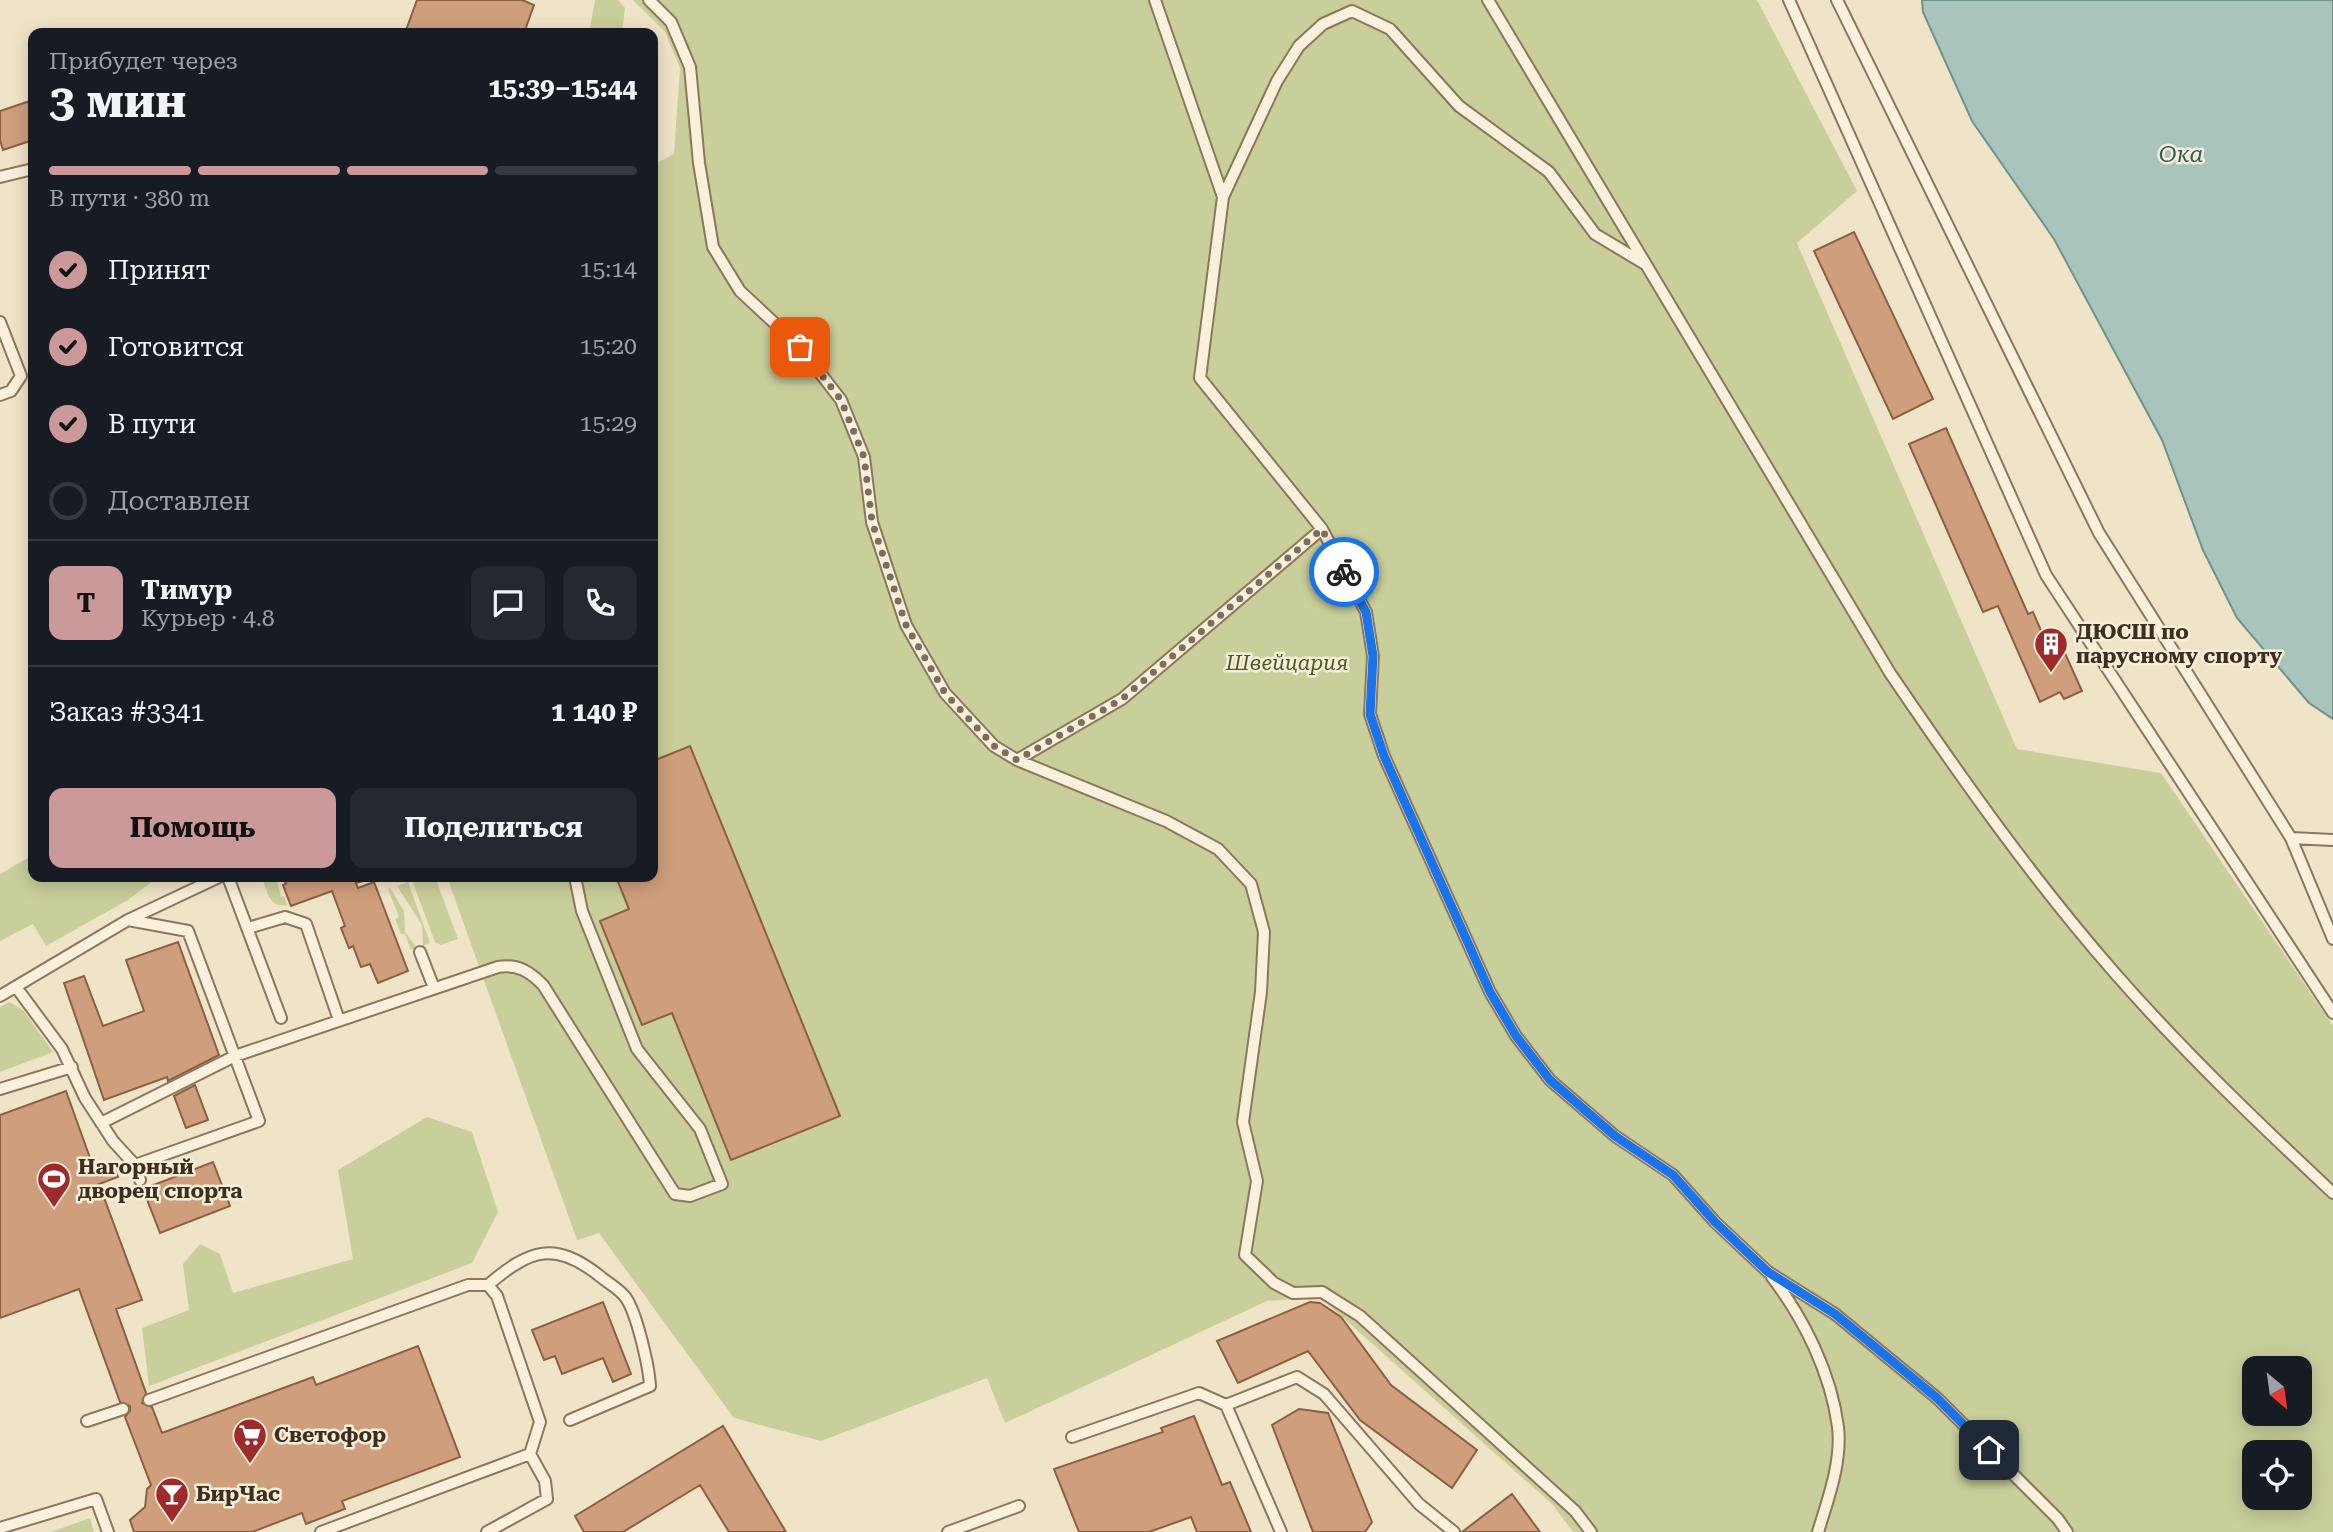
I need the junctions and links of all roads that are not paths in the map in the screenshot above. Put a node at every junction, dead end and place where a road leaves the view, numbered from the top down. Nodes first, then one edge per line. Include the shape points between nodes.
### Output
1 (649, 0) edge
2 (1155, 0) edge
3 (1489, 0) edge
4 (1789, 0) edge
5 (1837, 0) edge
6 (28, 170) edge
7 (0, 177) edge
8 (1223, 197) junction
9 (1645, 264) junction
10 (0, 322) edge
11 (0, 395) edge
12 (1322, 529) junction
13 (1017, 760) junction
14 (2291, 838) junction
15 (2333, 840) edge
16 (208, 882) edge
17 (230, 882) edge
18 (576, 882) edge
19 (128, 920) junction
20 (247, 928) junction
21 (2333, 939) edge
22 (421, 952) dead end
23 (16, 987) junction
24 (434, 988) junction
25 (0, 996) edge
26 (2333, 1013) edge
27 (281, 1018) dead end
28 (339, 1020) junction
29 (235, 1056) junction
30 (72, 1067) junction
31 (0, 1089) edge
32 (101, 1123) junction
33 (135, 1165) junction
34 (140, 1180) dead end
35 (2333, 1193) edge
36 (1768, 1272) junction
37 (488, 1285) junction
38 (149, 1400) dead end
39 (1226, 1405) junction
40 (123, 1409) dead end
41 (87, 1420) dead end
42 (570, 1420) dead end
43 (1072, 1437) dead end
44 (530, 1454) junction
45 (1018, 1506) dead end
46 (0, 1528) edge
47 (337, 1529) edge
48 (108, 1532) edge
49 (321, 1532) edge
50 (486, 1532) edge
51 (948, 1532) edge
52 (1281, 1532) edge
53 (1454, 1532) edge
54 (1591, 1532) edge
55 (1818, 1532) edge
56 (2067, 1532) edge

1 - 13 lane via 671,22 690,67 713,247 740,290 800,347 841,400 864,457 872,522 906,625 945,693 994,746
2 - 8 lane
3 - 9 lane
4 - 26 lane via 2046,575
5 - 14 lane via 2099,533
6 - 7 lane
8 - 9 lane via 1277,81 1299,46 1322,24 1352,11 1390,29 1459,106 1549,172 1595,234
8 - 12 lane via 1200,378
9 - 35 lane via 1890,673 2037,879 2113,971 2248,1113
10 - 11 lane via 21,376 11,391
12 - 13 lane via 1122,699
12 - 36 lane via 1366,612 1373,656 1370,714 1384,756 1490,992 1516,1036 1550,1080 1615,1136 1673,1175
13 - 54 lane via 1166,821 1218,849 1251,884 1264,932 1261,992 1243,1122 1257,1181 1245,1255 1274,1283 1293,1293 1322,1293 1360,1316 1575,1511
14 - 15 lane
14 - 21 lane
16 - 19 lane
17 - 20 lane
18 - 24 lane via 582,911 637,1049 701,1129 722,1184 690,1196 675,1194 666,1185 543,985 531,973 513,965 498,967
19 - 23 lane
19 - 29 lane via 188,931
20 - 27 lane
20 - 28 lane via 285,917 306,924
22 - 24 lane
23 - 25 lane
23 - 30 lane
24 - 28 lane
28 - 29 lane
29 - 32 lane
29 - 33 lane via 259,1121
30 - 31 lane
30 - 32 lane
32 - 33 lane
33 - 34 lane
36 - 55 lane via 1792,1303 1823,1368 1838,1429 1834,1477
36 - 56 lane via 1835,1314 1937,1398
37 - 38 lane via 468,1284
37 - 42 lane via 516,1261 554,1251 583,1262 626,1298 648,1364 650,1386
37 - 44 lane via 496,1296 540,1422
39 - 43 lane via 1199,1393
39 - 52 lane
39 - 53 lane via 1297,1377 1324,1394 1419,1504
40 - 41 lane
44 - 47 lane
44 - 50 lane via 545,1481 547,1499
45 - 51 lane
46 - 48 lane via 96,1499
47 - 49 lane

